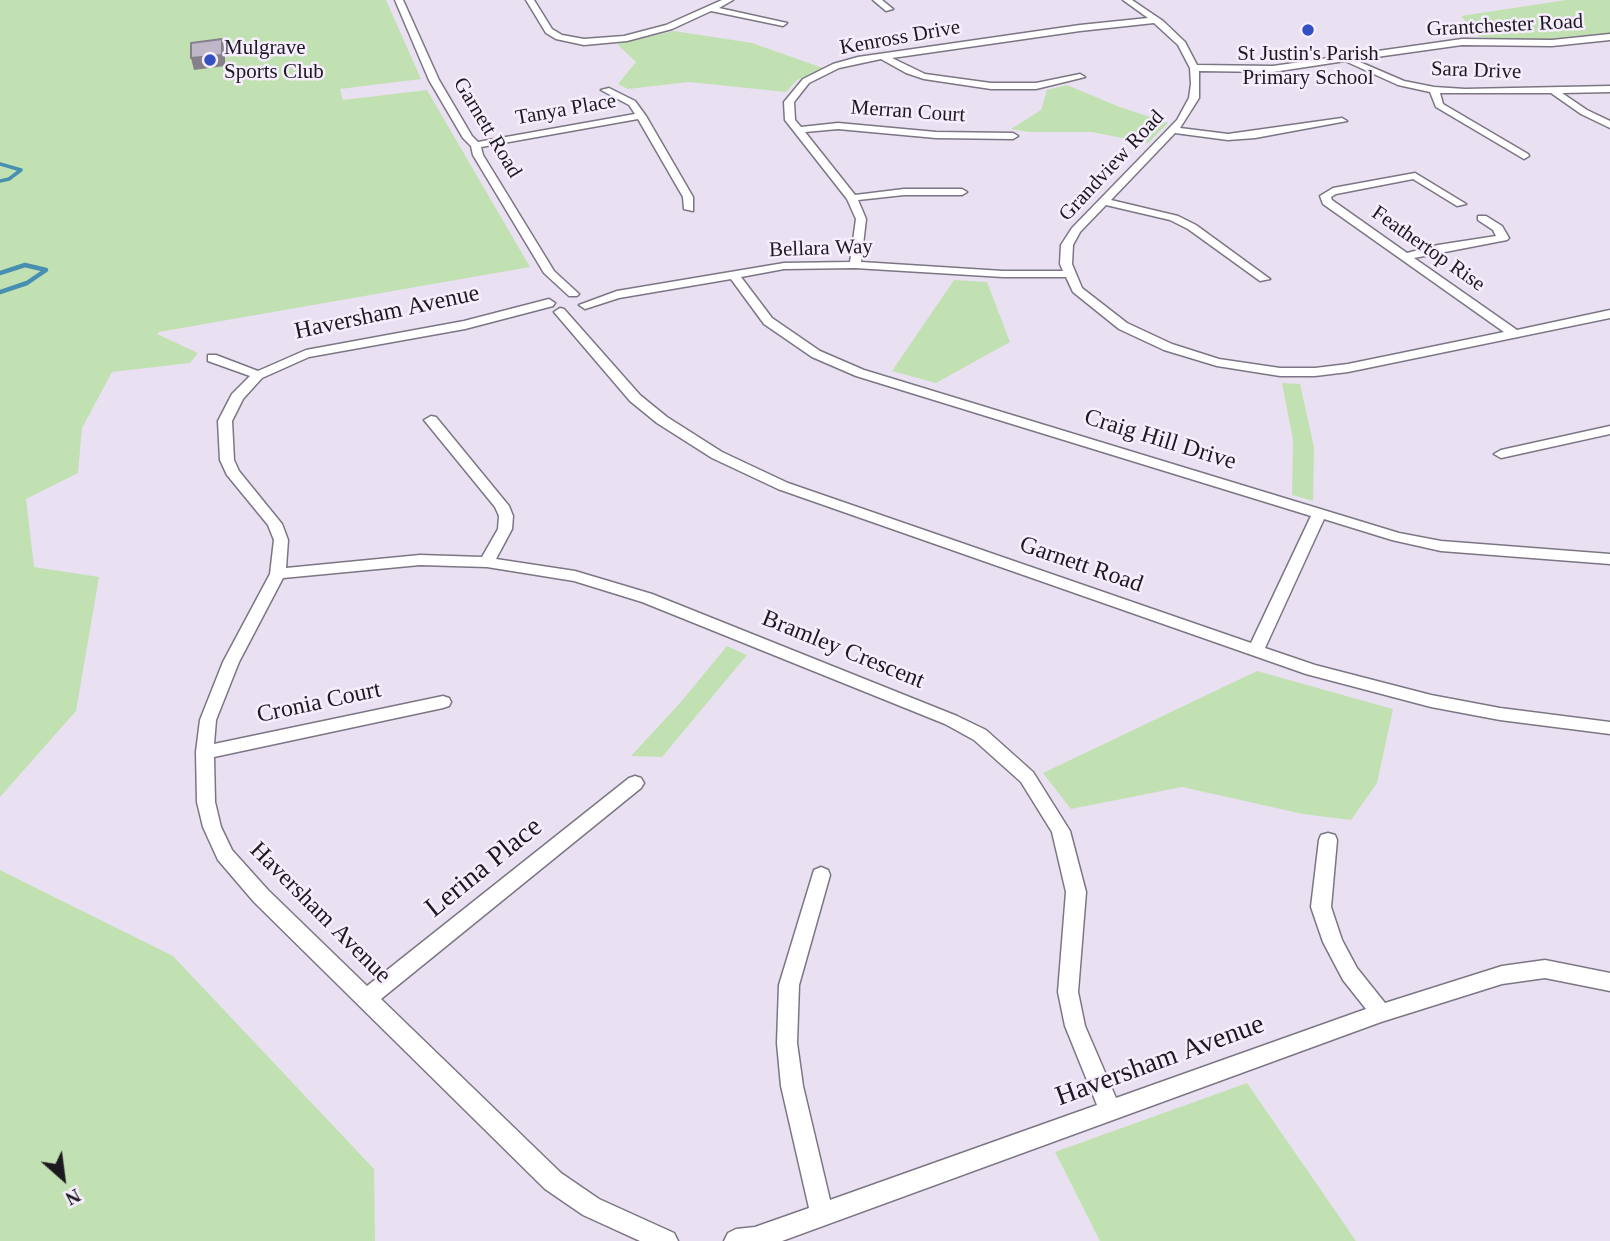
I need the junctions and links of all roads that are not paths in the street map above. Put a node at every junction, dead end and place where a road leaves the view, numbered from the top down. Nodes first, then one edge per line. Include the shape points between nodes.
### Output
1 (399, 0) edge
2 (729, 0) edge
3 (877, 0) edge
4 (1127, 0) edge
5 (534, 1) edge
6 (713, 9) junction
7 (888, 9) dead end
8 (1158, 22) junction
9 (783, 23) dead end
10 (1610, 37) edge
11 (883, 57) junction
12 (1347, 59) junction
13 (1194, 68) junction
14 (1080, 77) dead end
15 (1551, 89) junction
16 (1610, 89) edge
17 (606, 90) dead end
18 (1434, 90) junction
19 (641, 116) junction
20 (1342, 121) dead end
21 (1610, 125) edge
22 (800, 130) junction
23 (1175, 130) junction
24 (1013, 136) dead end
25 (476, 145) junction
26 (1524, 156) dead end
27 (962, 192) dead end
28 (852, 198) junction
29 (1104, 201) junction
30 (1461, 204) dead end
31 (689, 209) dead end
32 (1482, 218) dead end
33 (1404, 257) junction
34 (855, 265) junction
35 (1068, 272) junction
36 (550, 273) junction
37 (734, 275) junction
38 (1264, 279) dead end
39 (580, 301) junction
40 (554, 306) junction
41 (1610, 314) edge
42 (1515, 334) junction
43 (587, 340) junction
44 (212, 358) dead end
45 (258, 375) junction
46 (431, 420) dead end
47 (1610, 430) edge
48 (1501, 454) dead end
49 (1320, 512) junction
50 (1610, 559) edge
51 (487, 562) junction
52 (278, 574) junction
53 (1256, 650) junction
54 (443, 702) dead end
55 (1610, 728) edge
56 (205, 752) junction
57 (635, 783) dead end
58 (1328, 840) dead end
59 (821, 875) dead end
60 (1610, 982) edge
61 (367, 998) junction
62 (1381, 1013) junction
63 (1110, 1110) junction
64 (822, 1215) junction
65 (666, 1241) edge
66 (736, 1241) edge

1 - 25 street, Garnett Road via 434,80
2 - 6 street
3 - 7 street
4 - 8 street
5 - 6 street via 549,31 584,41 624,39
6 - 9 street
8 - 11 street, Kenross Drive via 1080,28
8 - 13 street via 1182,44
10 - 12 street, Grantchester Road via 1552,43 1462,42
11 - 14 street via 925,76 991,86 1036,86
11 - 22 street, Kenross Drive via 836,66 806,81 789,102 790,120
12 - 13 street, Grantchester Road via 1273,69
12 - 18 street, Sara Drive via 1401,83
13 - 23 street, Grandview Road via 1194,97
15 - 16 street, Sara Drive
15 - 18 street, Sara Drive
15 - 21 street
17 - 19 street via 632,103
18 - 26 street via 1438,105
19 - 25 street, Tanya Place
19 - 31 street, Tanya Place via 688,197
20 - 23 street via 1228,137
22 - 24 street, Merran Court via 838,126
22 - 28 street, Kenross Drive
23 - 29 street, Grandview Road
25 - 36 street, Garnett Road
27 - 28 street
28 - 34 street, Kenross Drive via 861,219
29 - 35 street, Grandview Road via 1071,237 1065,256
29 - 38 street via 1174,218
30 - 33 street, Feathertop Rise via 1415,176 1325,195 1328,202
32 - 33 street via 1498,228 1503,238
33 - 42 street, Feathertop Rise
34 - 35 street, Bellara Way
34 - 37 street, Bellara Way via 784,266
35 - 42 street via 1077,290 1091,302 1145,338 1247,368 1315,372 1348,368
36 - 39 street, Garnett Road
36 - 40 street, Garnett Road
37 - 39 street, Bellara Way
37 - 49 street, Craig Hill Drive via 768,321 816,354 860,373
39 - 40 street
39 - 40 street
39 - 43 street, Garnett Road
40 - 43 street, Garnett Road
40 - 45 street, Haversham Avenue via 317,351
41 - 42 street
43 - 53 street, Garnett Road via 635,398 689,439 746,470
44 - 45 street
45 - 52 street, Haversham Avenue via 237,397 225,421 225,441 232,472 275,524 281,540
46 - 51 street via 506,516 505,529
47 - 48 street
49 - 50 street, Craig Hill Drive via 1441,546
49 - 53 street
51 - 52 street, Bramley Crescent via 420,560
51 - 63 street, Bramley Crescent via 575,576 635,594 951,720 1001,753 1027,777 1061,831 1076,892 1068,992 1074,1026
52 - 56 street, Haversham Avenue via 230,662 208,720
53 - 55 street, Garnett Road via 1312,670 1431,701
54 - 56 street, Cronia Court
56 - 61 street, Haversham Avenue via 206,802 225,855
57 - 61 street, Lerina Place
58 - 62 street via 1321,907 1350,974
59 - 64 street via 789,985 787,1044 792,1086
60 - 62 street, Haversham Avenue via 1545,969 1502,975
61 - 65 street, Haversham Avenue via 553,1181 591,1206
62 - 63 street, Haversham Avenue
63 - 64 street, Haversham Avenue
64 - 66 street, Haversham Avenue via 755,1239

